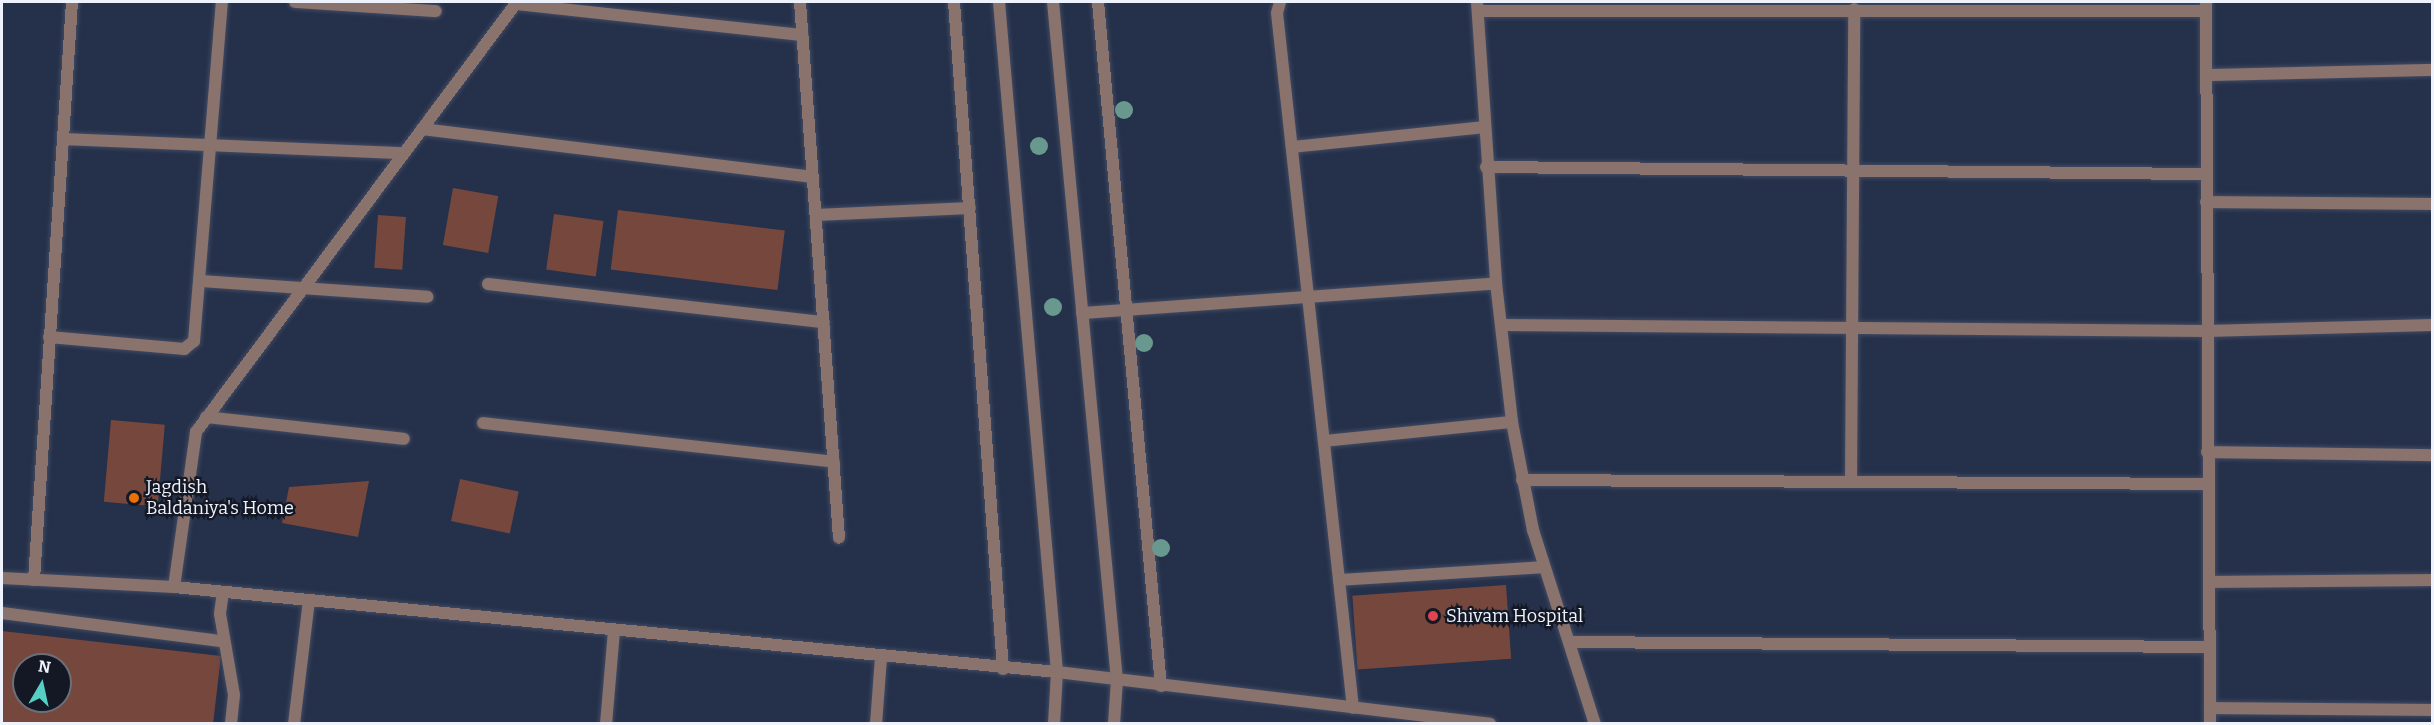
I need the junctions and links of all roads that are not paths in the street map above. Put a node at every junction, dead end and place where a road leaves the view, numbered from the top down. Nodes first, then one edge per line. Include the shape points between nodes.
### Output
1 (72, 2) edge
2 (222, 2) edge
3 (295, 2) edge
4 (309, 2) edge
5 (516, 2) edge
6 (800, 2) edge
7 (954, 2) edge
8 (999, 2) edge
9 (1053, 2) edge
10 (1098, 2) edge
11 (1280, 2) edge
12 (1827, 5) edge
13 (1477, 6) edge
14 (2206, 6) edge
15 (1854, 9) junction
16 (436, 11) dead end
17 (802, 36) junction
18 (2433, 70) edge
19 (2206, 75) junction
20 (1484, 127) junction
21 (422, 129) junction
22 (63, 139) junction
23 (212, 145) junction
24 (1292, 147) junction
25 (404, 153) junction
26 (1486, 167) junction
27 (1852, 171) junction
28 (2206, 174) junction
29 (813, 177) junction
30 (2206, 202) junction
31 (2433, 204) edge
32 (970, 208) junction
33 (816, 216) junction
34 (201, 281) junction
35 (488, 284) dead end
36 (1496, 284) junction
37 (302, 289) junction
38 (427, 297) dead end
39 (1308, 298) junction
40 (1128, 310) junction
41 (1082, 313) junction
42 (824, 322) junction
43 (1502, 325) junction
44 (2433, 325) edge
45 (1852, 328) junction
46 (2206, 331) junction
47 (50, 337) junction
48 (206, 417) junction
49 (1512, 422) junction
50 (483, 423) dead end
51 (404, 440) dead end
52 (1324, 441) junction
53 (2207, 452) junction
54 (2433, 455) edge
55 (834, 462) junction
56 (1522, 480) junction
57 (1851, 482) junction
58 (2208, 484) junction
59 (839, 537) dead end
60 (1544, 567) junction
61 (2, 578) edge
62 (34, 580) junction
63 (1339, 580) junction
64 (2433, 580) edge
65 (2209, 582) junction
66 (174, 587) junction
67 (223, 592) junction
68 (309, 600) junction
69 (2, 613) edge
70 (614, 630) junction
71 (222, 640) junction
72 (1569, 642) junction
73 (2210, 647) junction
74 (881, 657) junction
75 (1004, 669) junction
76 (1057, 672) junction
77 (1117, 680) junction
78 (1161, 686) junction
79 (1353, 708) junction
80 (2210, 708) junction
81 (2433, 710) edge
82 (231, 723) edge
83 (294, 723) edge
84 (606, 723) edge
85 (876, 723) edge
86 (1054, 723) edge
87 (1114, 723) edge
88 (1490, 723) edge
89 (1595, 723) edge
90 (2210, 723) edge

1 - 22 street
2 - 23 street
3 - 4 street
4 - 16 street
5 - 17 street
5 - 21 street
6 - 17 street
7 - 32 street
8 - 76 street
9 - 41 street
10 - 40 street
11 - 24 street
12 - 13 street
12 - 15 street
13 - 20 street
14 - 15 street
14 - 19 street
15 - 27 street
17 - 29 street
18 - 19 street
19 - 28 street
20 - 24 street
20 - 26 street
21 - 25 street
21 - 29 street
22 - 23 street
22 - 47 street
23 - 25 street
23 - 34 street
24 - 39 street
25 - 37 street
26 - 27 street
26 - 36 street
27 - 28 street
27 - 45 street
28 - 30 street
29 - 33 street
30 - 31 street
30 - 46 street
32 - 33 street
32 - 75 street
33 - 42 street
34 - 37 street
34 - 47 street via 190,348
35 - 42 street
36 - 39 street
36 - 43 street
37 - 38 street
37 - 48 street
39 - 40 street
39 - 52 street
40 - 41 street
40 - 78 street
41 - 77 street
42 - 55 street
43 - 45 street
43 - 49 street
44 - 46 street
45 - 46 street
45 - 57 street
46 - 53 street
47 - 62 street
48 - 51 street
48 - 66 street via 192,448
49 - 52 street
49 - 56 street
50 - 55 street
52 - 63 street
53 - 54 street
53 - 58 street
55 - 59 street
56 - 57 street
56 - 60 street
57 - 58 street
58 - 65 street
60 - 63 street
60 - 72 street
61 - 62 street
62 - 66 street
63 - 79 street
64 - 65 street
65 - 73 street
66 - 67 street
67 - 68 street
67 - 71 street
68 - 70 street
68 - 83 street
69 - 71 street
70 - 74 street
70 - 84 street
71 - 82 street via 234,694
72 - 73 street
72 - 89 street
73 - 80 street
74 - 75 street
74 - 85 street
75 - 76 street
76 - 77 street
76 - 86 street
77 - 78 street
77 - 87 street
78 - 79 street
79 - 88 street
80 - 81 street
80 - 90 street

